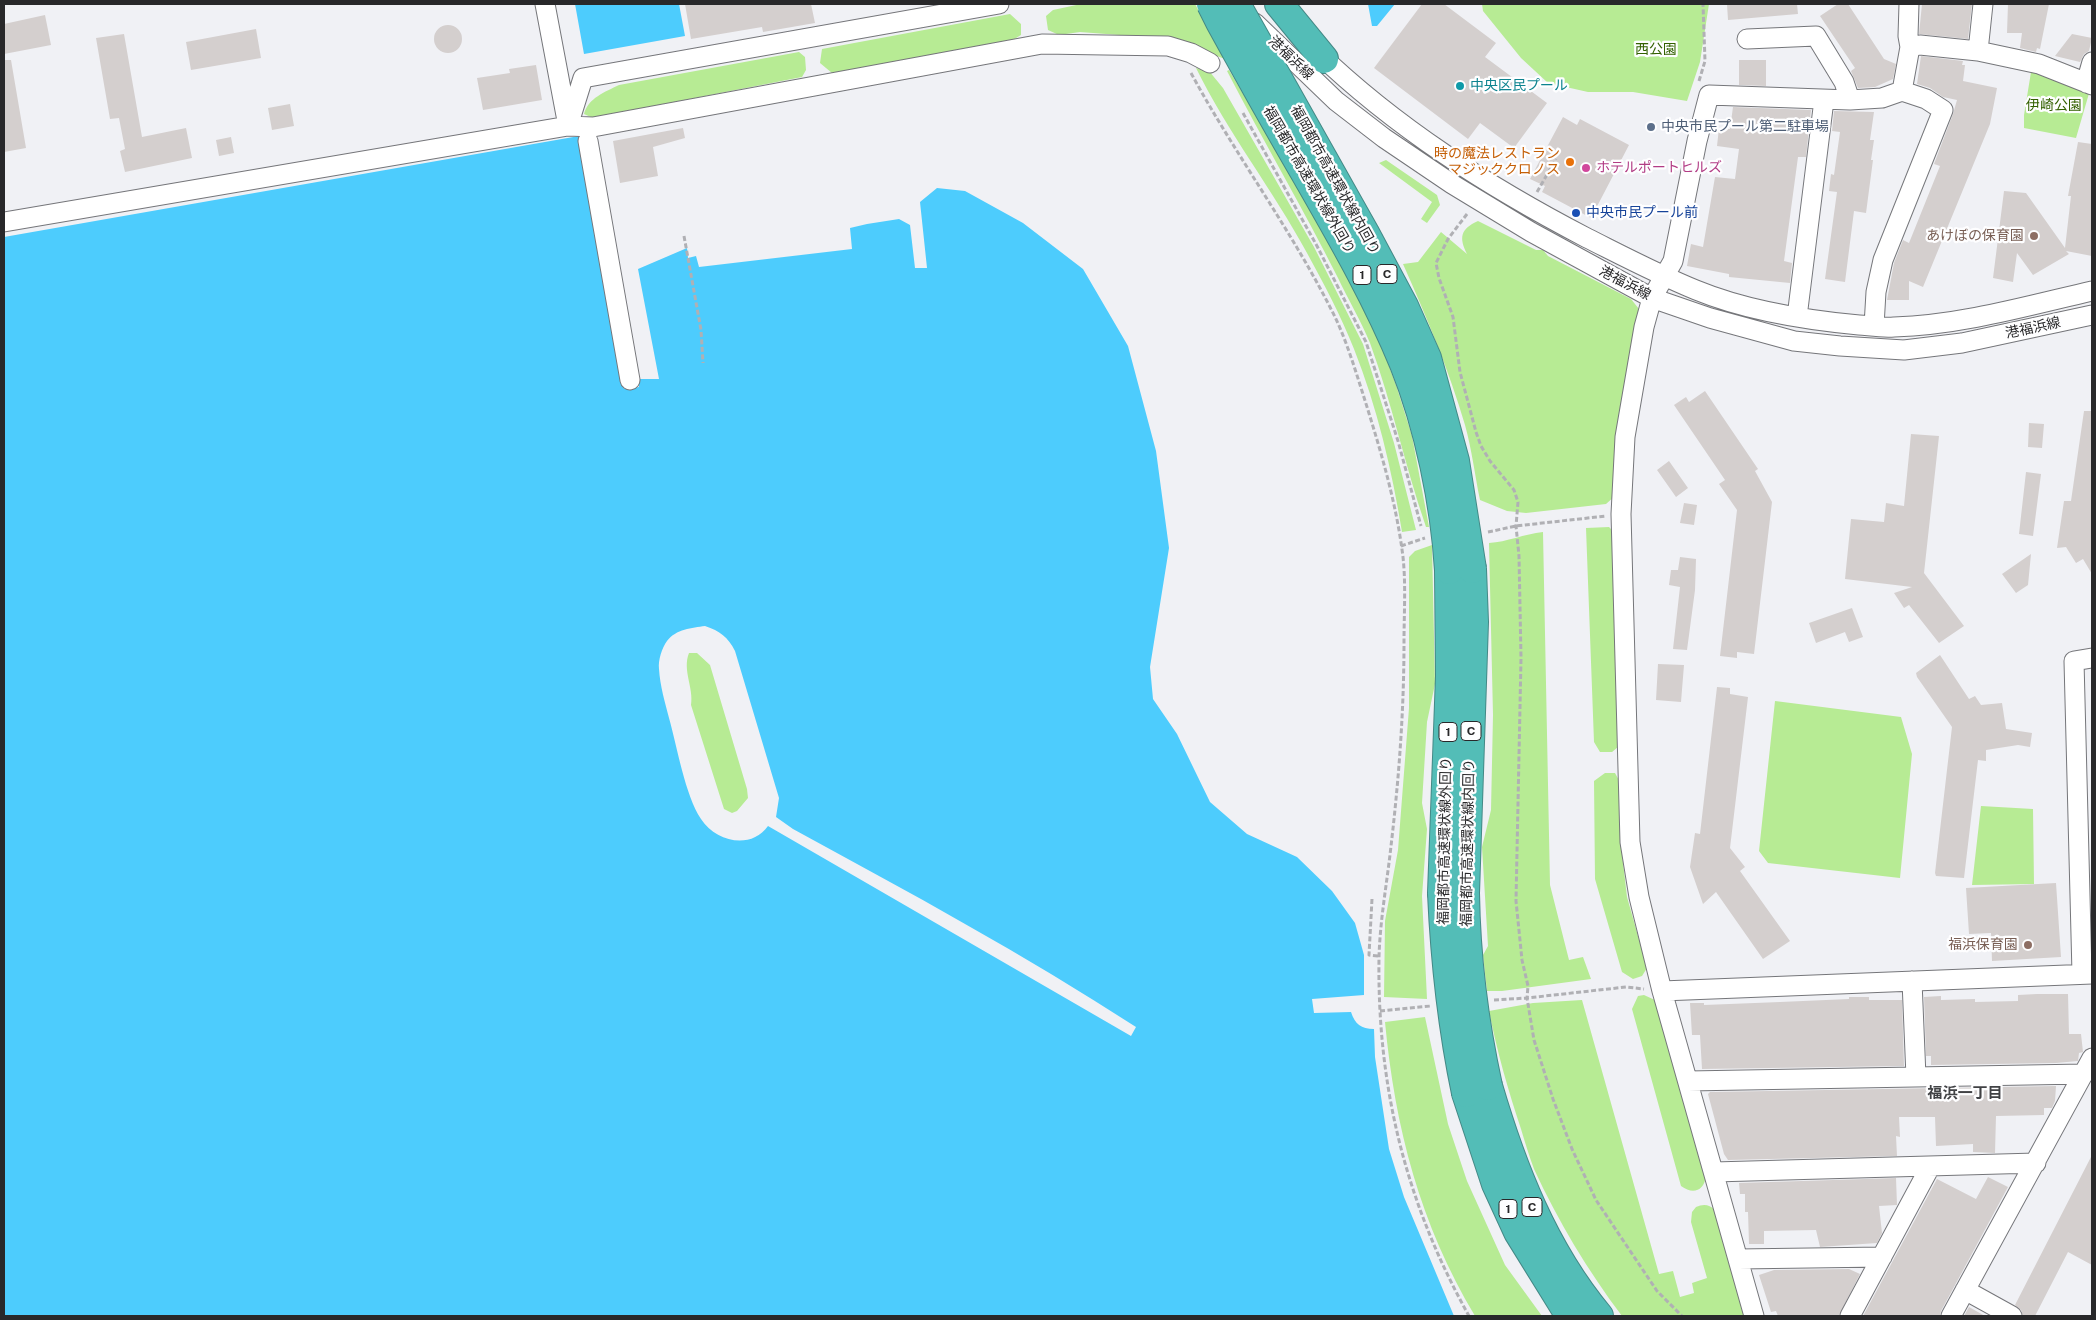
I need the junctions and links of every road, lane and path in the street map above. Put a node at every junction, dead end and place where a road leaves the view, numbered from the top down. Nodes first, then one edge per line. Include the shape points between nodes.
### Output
1 (545, 4) edge
2 (999, 4) edge
3 (1211, 4) edge
4 (1237, 4) edge
5 (1269, 4) edge
6 (1279, 4) edge
7 (1703, 4) edge
8 (1909, 4) edge
9 (1983, 4) edge
10 (1747, 39) dead end
11 (1910, 47) junction
12 (1978, 51) junction
13 (1191, 53) junction
14 (1324, 59) junction
15 (1705, 61) dead end
16 (2092, 62) edge
17 (1210, 63) dead end
18 (2089, 84) edge
19 (1902, 91) junction
20 (1824, 100) junction
21 (1850, 100) junction
22 (1240, 107) dead end
23 (568, 126) junction
24 (588, 141) dead end
25 (1556, 159) dead end
26 (1537, 193) dead end
27 (1468, 212) dead end
28 (4, 222) edge
29 (684, 236) dead end
30 (1666, 276) junction
31 (2092, 291) edge
32 (1652, 298) junction
33 (2092, 315) edge
34 (1797, 317) junction
35 (1874, 326) junction
36 (703, 363) dead end
37 (630, 380) dead end
38 (1621, 514) junction
39 (1516, 526) junction
40 (1482, 532) dead end
41 (1435, 537) dead end
42 (1423, 539) junction
43 (1401, 546) junction
44 (1460, 570) junction
45 (2092, 658) edge
46 (1372, 899) dead end
47 (1379, 956) junction
48 (2087, 974) edge
49 (1912, 981) junction
50 (1662, 991) junction
51 (1527, 998) junction
52 (1488, 1001) dead end
53 (1439, 1006) dead end
54 (1380, 1012) junction
55 (2088, 1066) edge
56 (1916, 1077) junction
57 (1688, 1081) junction
58 (1477, 1090) junction
59 (2036, 1163) junction
60 (1930, 1167) junction
61 (1714, 1172) junction
62 (1882, 1257) junction
63 (1738, 1259) junction
64 (1965, 1290) junction
65 (1468, 1316) edge
66 (1570, 1316) edge
67 (1599, 1316) edge
68 (1682, 1316) edge
69 (1754, 1316) edge
70 (1850, 1316) edge
71 (1951, 1316) edge
72 (2012, 1316) edge

1 - 23 street
2 - 23 street via 583,78
3 - 44 highway, 福岡都市高速環状線外回り / 1, bridge via 1384,317 1405,366 1434,466 1447,543
4 - 32 street, 港福浜線 via 1336,101 1384,138 1531,232
4 - 44 highway, 福岡都市高速環状線内回り / C, bridge via 1404,306 1426,358 1455,461
5 - 14 street, 港福浜線
6 - 14 highway
7 - 15 path
8 - 11 street
9 - 12 street
10 - 21 street via 1816,36 1844,82
11 - 12 street via 1920,45
11 - 19 street
12 - 18 street via 2039,64
13 - 17 street
13 - 23 street via 1168,46 1042,44 593,127
13 - 43 path via 1187,65 1210,108 1301,254 1336,319 1380,448
14 - 30 street, 港福浜線 via 1396,121 1465,169 1548,217
16 - 18 street
19 - 21 street via 1882,98
19 - 35 street via 1926,99 1943,110 1883,260 1876,292
20 - 21 street
20 - 30 street via 1708,95
20 - 34 street
22 - 42 path via 1366,342 1398,441
23 - 28 street
24 - 37 street
25 - 26 path
27 - 39 path via 1448,238 1436,263 1453,316 1460,372 1476,432 1490,461 1514,490 1518,502
29 - 36 path via 701,330
30 - 32 street
30 - 34 street, 港福浜線 via 1737,304
31 - 35 street, 港福浜線 via 1958,321 1892,328
32 - 33 street, 港福浜線 via 1794,341 1904,350 1962,343
32 - 38 street via 1625,437
34 - 35 street, 港福浜線
38 - 39 path
38 - 50 street via 1630,842 1639,897
39 - 40 path
39 - 51 path via 1521,667 1516,901
41 - 42 path
42 - 43 path
43 - 47 path via 1403,707
44 - 58 highway, 福岡都市高速環状線外回り / 1, bridge via 1450,676 1454,893 1449,994 1456,1048
45 - 48 street via 2074,660
46 - 47 path via 1369,954
47 - 54 path
48 - 49 street
49 - 50 street
49 - 56 street
50 - 51 path via 1626,987
50 - 57 street
51 - 52 path
51 - 68 path via 1534,1040 1548,1083 1596,1200 1657,1291
53 - 54 path
54 - 65 path via 1385,1074 1395,1131 1408,1178 1447,1277
55 - 56 street
55 - 59 street
56 - 57 street
57 - 61 street
58 - 66 highway, 福岡都市高速環状線外回り / 1 via 1496,1184 1515,1224
58 - 67 highway, C via 1538,1220 1564,1266
59 - 60 street
59 - 64 street
60 - 61 street
60 - 62 street
61 - 63 street
62 - 63 street
62 - 70 street
63 - 69 street
64 - 71 street
64 - 72 street

